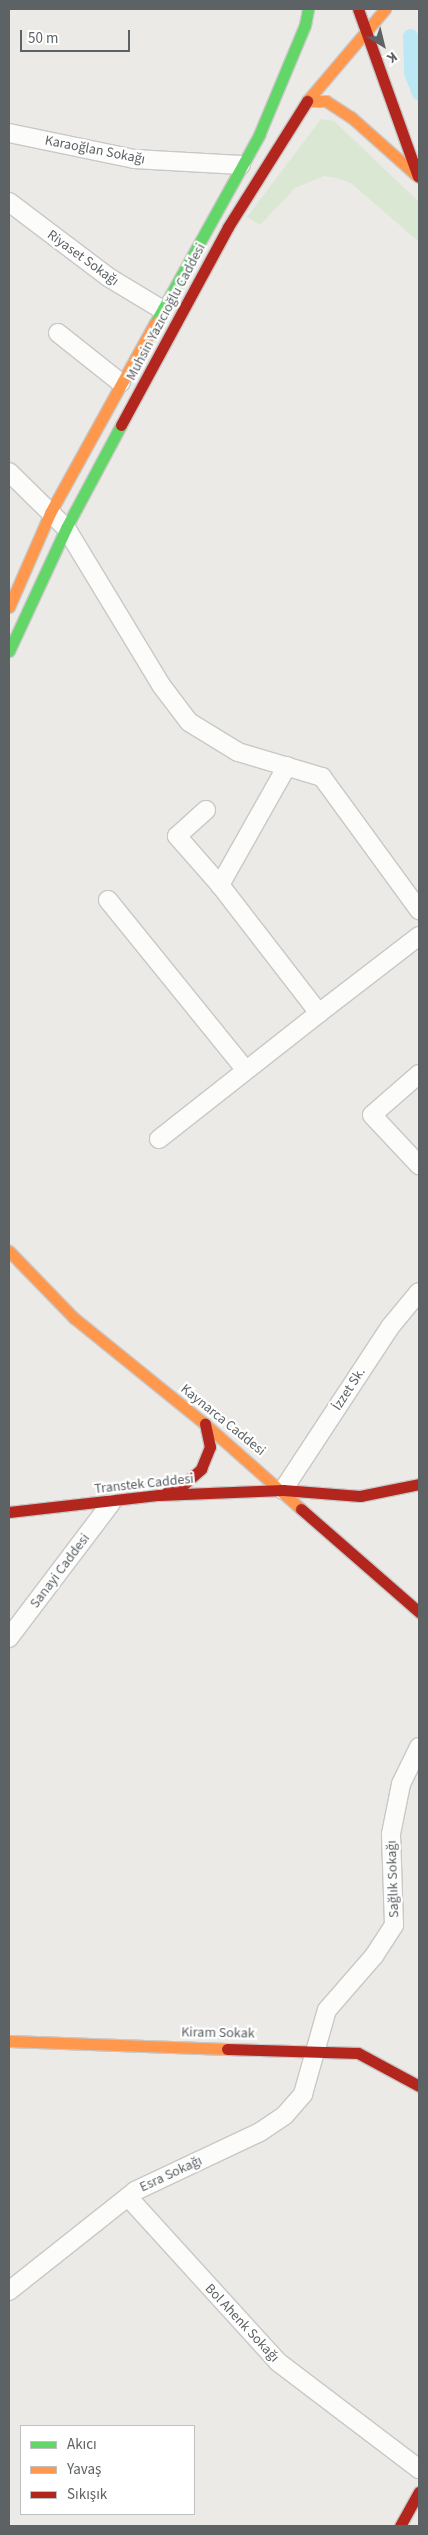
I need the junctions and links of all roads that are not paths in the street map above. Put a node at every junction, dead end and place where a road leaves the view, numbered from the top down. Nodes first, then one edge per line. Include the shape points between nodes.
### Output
1 (308, 9) edge
2 (358, 9) edge
3 (385, 9) edge
4 (367, 31) junction
5 (307, 100) junction
6 (9, 133) edge
7 (241, 165) junction
8 (419, 177) edge
9 (9, 202) edge
10 (160, 309) junction
11 (58, 333) dead end
12 (121, 383) junction
13 (10, 476) edge
14 (50, 513) junction
15 (66, 528) junction
16 (9, 607) edge
17 (9, 651) edge
18 (287, 766) junction
19 (206, 810) dead end
20 (220, 886) junction
21 (108, 900) dead end
22 (419, 910) edge
23 (419, 936) edge
24 (319, 1012) junction
25 (245, 1069) junction
26 (419, 1074) edge
27 (159, 1139) dead end
28 (419, 1164) edge
29 (9, 1251) edge
30 (419, 1292) edge
31 (206, 1424) junction
32 (419, 1484) edge
33 (283, 1490) junction
34 (159, 1495) junction
35 (110, 1503) junction
36 (9, 1512) edge
37 (419, 1612) edge
38 (9, 1638) edge
39 (419, 1747) edge
40 (9, 2041) edge
41 (315, 2050) junction
42 (419, 2086) edge
43 (128, 2197) junction
44 (9, 2291) edge
45 (419, 2469) edge
46 (419, 2492) edge
47 (400, 2526) edge

1 - 7 street, Muhsin Yazıcıoğlu Caddesi via 305,25 259,135
2 - 4 street
3 - 4 street, Muhsin Yazıcıoğlu Caddesi
4 - 5 street, Muhsin Yazıcıoğlu Caddesi
4 - 8 street
5 - 8 street via 326,101 351,117
5 - 15 street, Muhsin Yazıcıoğlu Caddesi via 228,227
6 - 7 street, Karaoğlan Sokağı via 134,159
7 - 10 street, Muhsin Yazıcıoğlu Caddesi
9 - 10 street, Riyaset Sokağı via 108,277
10 - 12 street, Muhsin Yazıcıoğlu Caddesi
11 - 12 street
12 - 14 street, Muhsin Yazıcıoğlu Caddesi
13 - 14 street
14 - 15 street
14 - 16 street, Muhsin Yazıcıoğlu Caddesi
15 - 17 street, Muhsin Yazıcıoğlu Caddesi
15 - 18 street via 161,685 189,722 238,752
18 - 20 street
18 - 22 street via 322,777
19 - 20 street via 177,836
20 - 24 street
21 - 25 street
23 - 24 street
24 - 25 street
25 - 27 street
26 - 28 street via 372,1115
29 - 31 street, Kaynarca Caddesi via 74,1318
30 - 33 street, İzzet Sk. via 390,1327
31 - 33 street, Kaynarca Caddesi
31 - 34 street via 210,1447 200,1469 184,1484
32 - 33 street, Transtek Caddesi via 360,1496
33 - 34 street, Transtek Caddesi
33 - 37 street, Kaynarca Caddesi
34 - 35 street, Transtek Caddesi
35 - 36 street, Transtek Caddesi
35 - 38 street, Sanayi Caddesi
39 - 41 street, Sağlık Sokağı via 401,1784 391,1834 394,1925 374,1956 327,2010
40 - 41 street, Kiram Sokak
41 - 42 street, Kiram Sokak via 358,2053
41 - 43 street, Esra Sokağı via 303,2094 285,2115 230,2148 171,2172
43 - 44 street, Esra Sokağı
43 - 45 street, Bol Ahenk Sokağı via 278,2362
46 - 47 street

